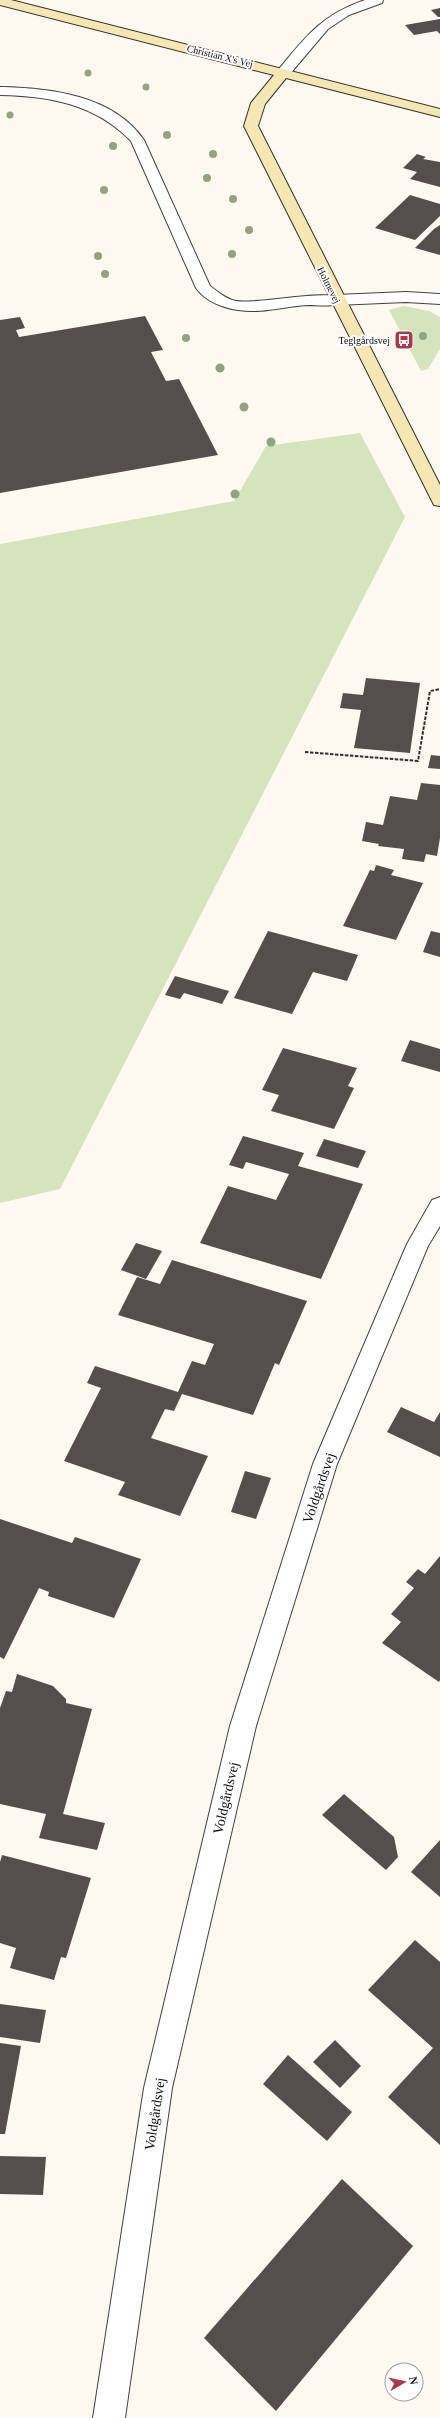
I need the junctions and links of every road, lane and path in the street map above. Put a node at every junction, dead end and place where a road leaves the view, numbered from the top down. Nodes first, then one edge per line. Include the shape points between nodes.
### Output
1 (377, 0) edge
2 (0, 1) edge
3 (284, 72) junction
4 (0, 91) edge
5 (440, 113) edge
6 (440, 299) edge
7 (336, 300) junction
8 (440, 501) edge
9 (440, 689) edge
10 (305, 752) dead end
11 (440, 1206) edge
12 (109, 2418) edge

1 - 3 street via 332,17 318,28
2 - 3 street, Christian X's Vej
3 - 5 street, Christian X's Vej
3 - 7 street, Holmevej via 258,103 251,126
4 - 7 street via 34,92 76,100 112,115 126,127 137,140 203,288 211,296 224,303 257,308 302,301
6 - 7 street via 406,297
7 - 8 street, Holmevej
9 - 10 path via 430,691 418,761
11 - 12 street, Voldgårdsvej via 418,1244 325,1464 243,1726 158,2088

